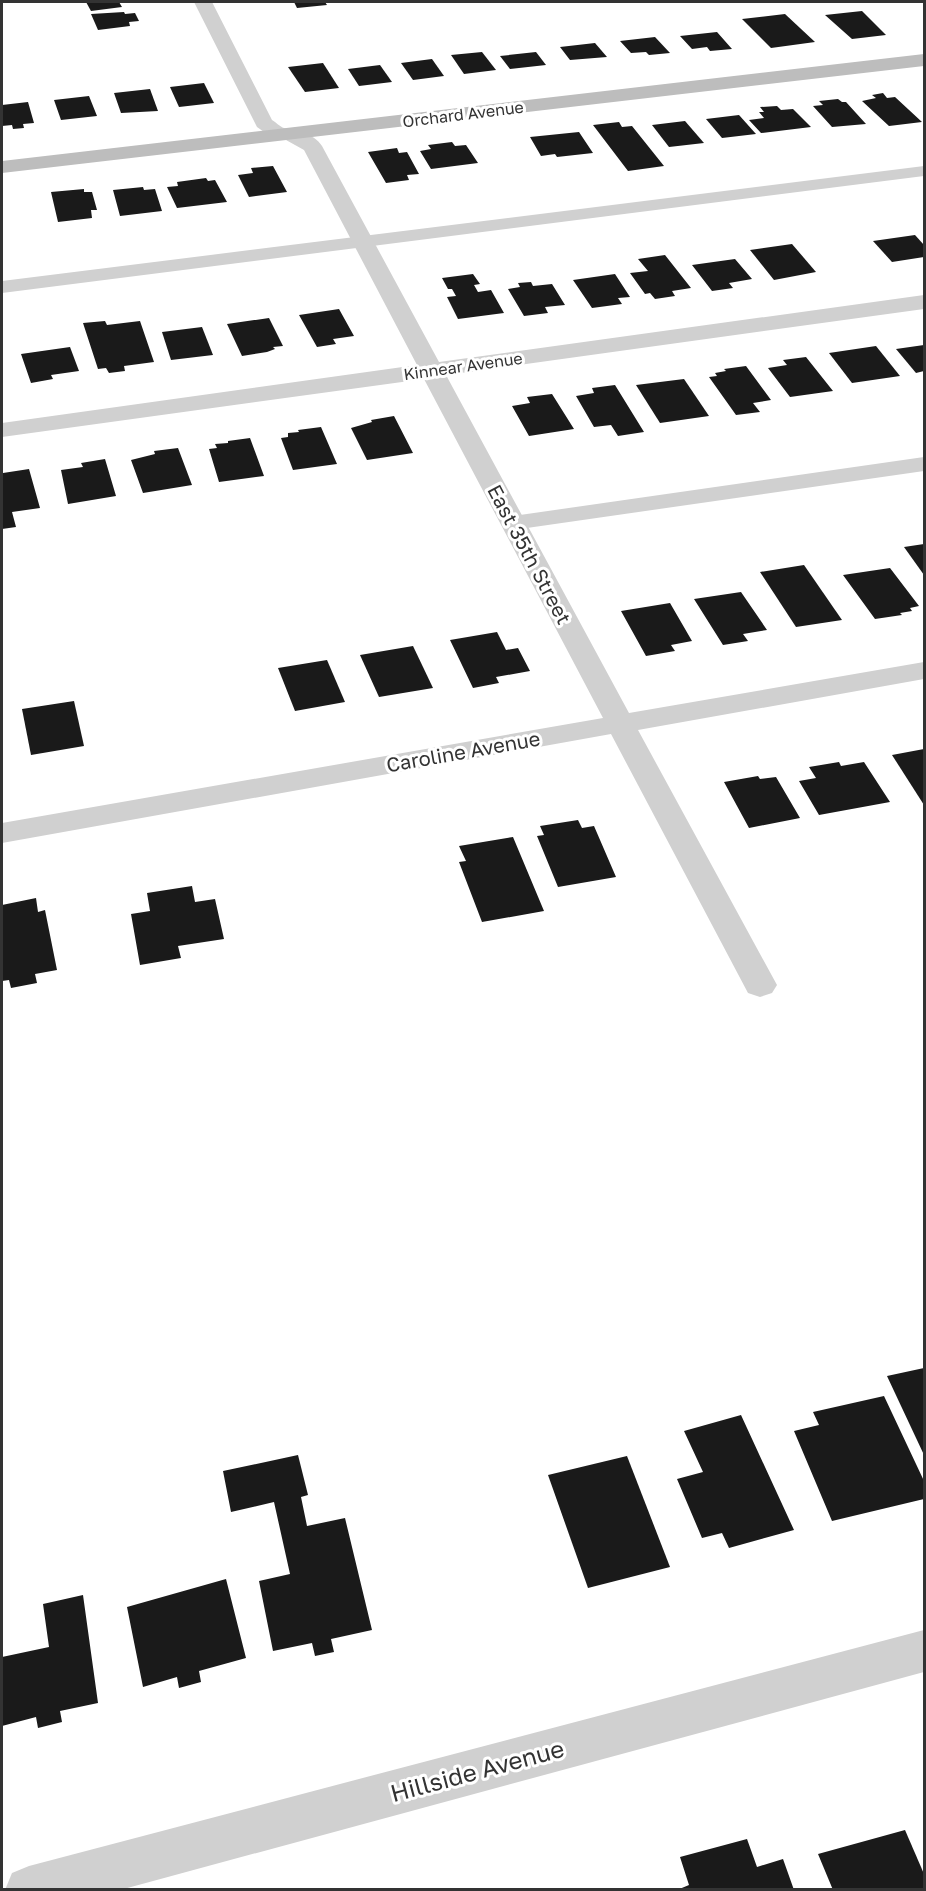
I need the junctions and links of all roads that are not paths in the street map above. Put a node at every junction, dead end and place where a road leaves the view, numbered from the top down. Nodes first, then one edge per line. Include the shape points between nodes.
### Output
1 (203, 2) edge
2 (924, 60) edge
3 (286, 134) junction
4 (2, 167) edge
5 (924, 171) edge
6 (362, 241) junction
7 (2, 287) edge
8 (924, 302) edge
9 (432, 370) junction
10 (2, 430) edge
11 (924, 464) edge
12 (513, 523) junction
13 (924, 670) edge
14 (621, 724) junction
15 (2, 833) edge
16 (760, 985) dead end
17 (924, 1651) edge
18 (29, 1890) edge

1 - 3 street, East 35th Street via 264,123
2 - 3 street, Orchard Avenue
3 - 4 street, Orchard Avenue
3 - 6 street, East 35th Street via 312,146
5 - 6 lane
6 - 7 lane
6 - 9 street, East 35th Street
8 - 9 street, Kinnear Avenue
9 - 10 street, Kinnear Avenue
9 - 12 street, East 35th Street
11 - 12 lane
12 - 14 street, East 35th Street
13 - 14 street, Caroline Avenue
14 - 15 street, Caroline Avenue
14 - 16 street, East 35th Street
17 - 18 street, Hillside Avenue

